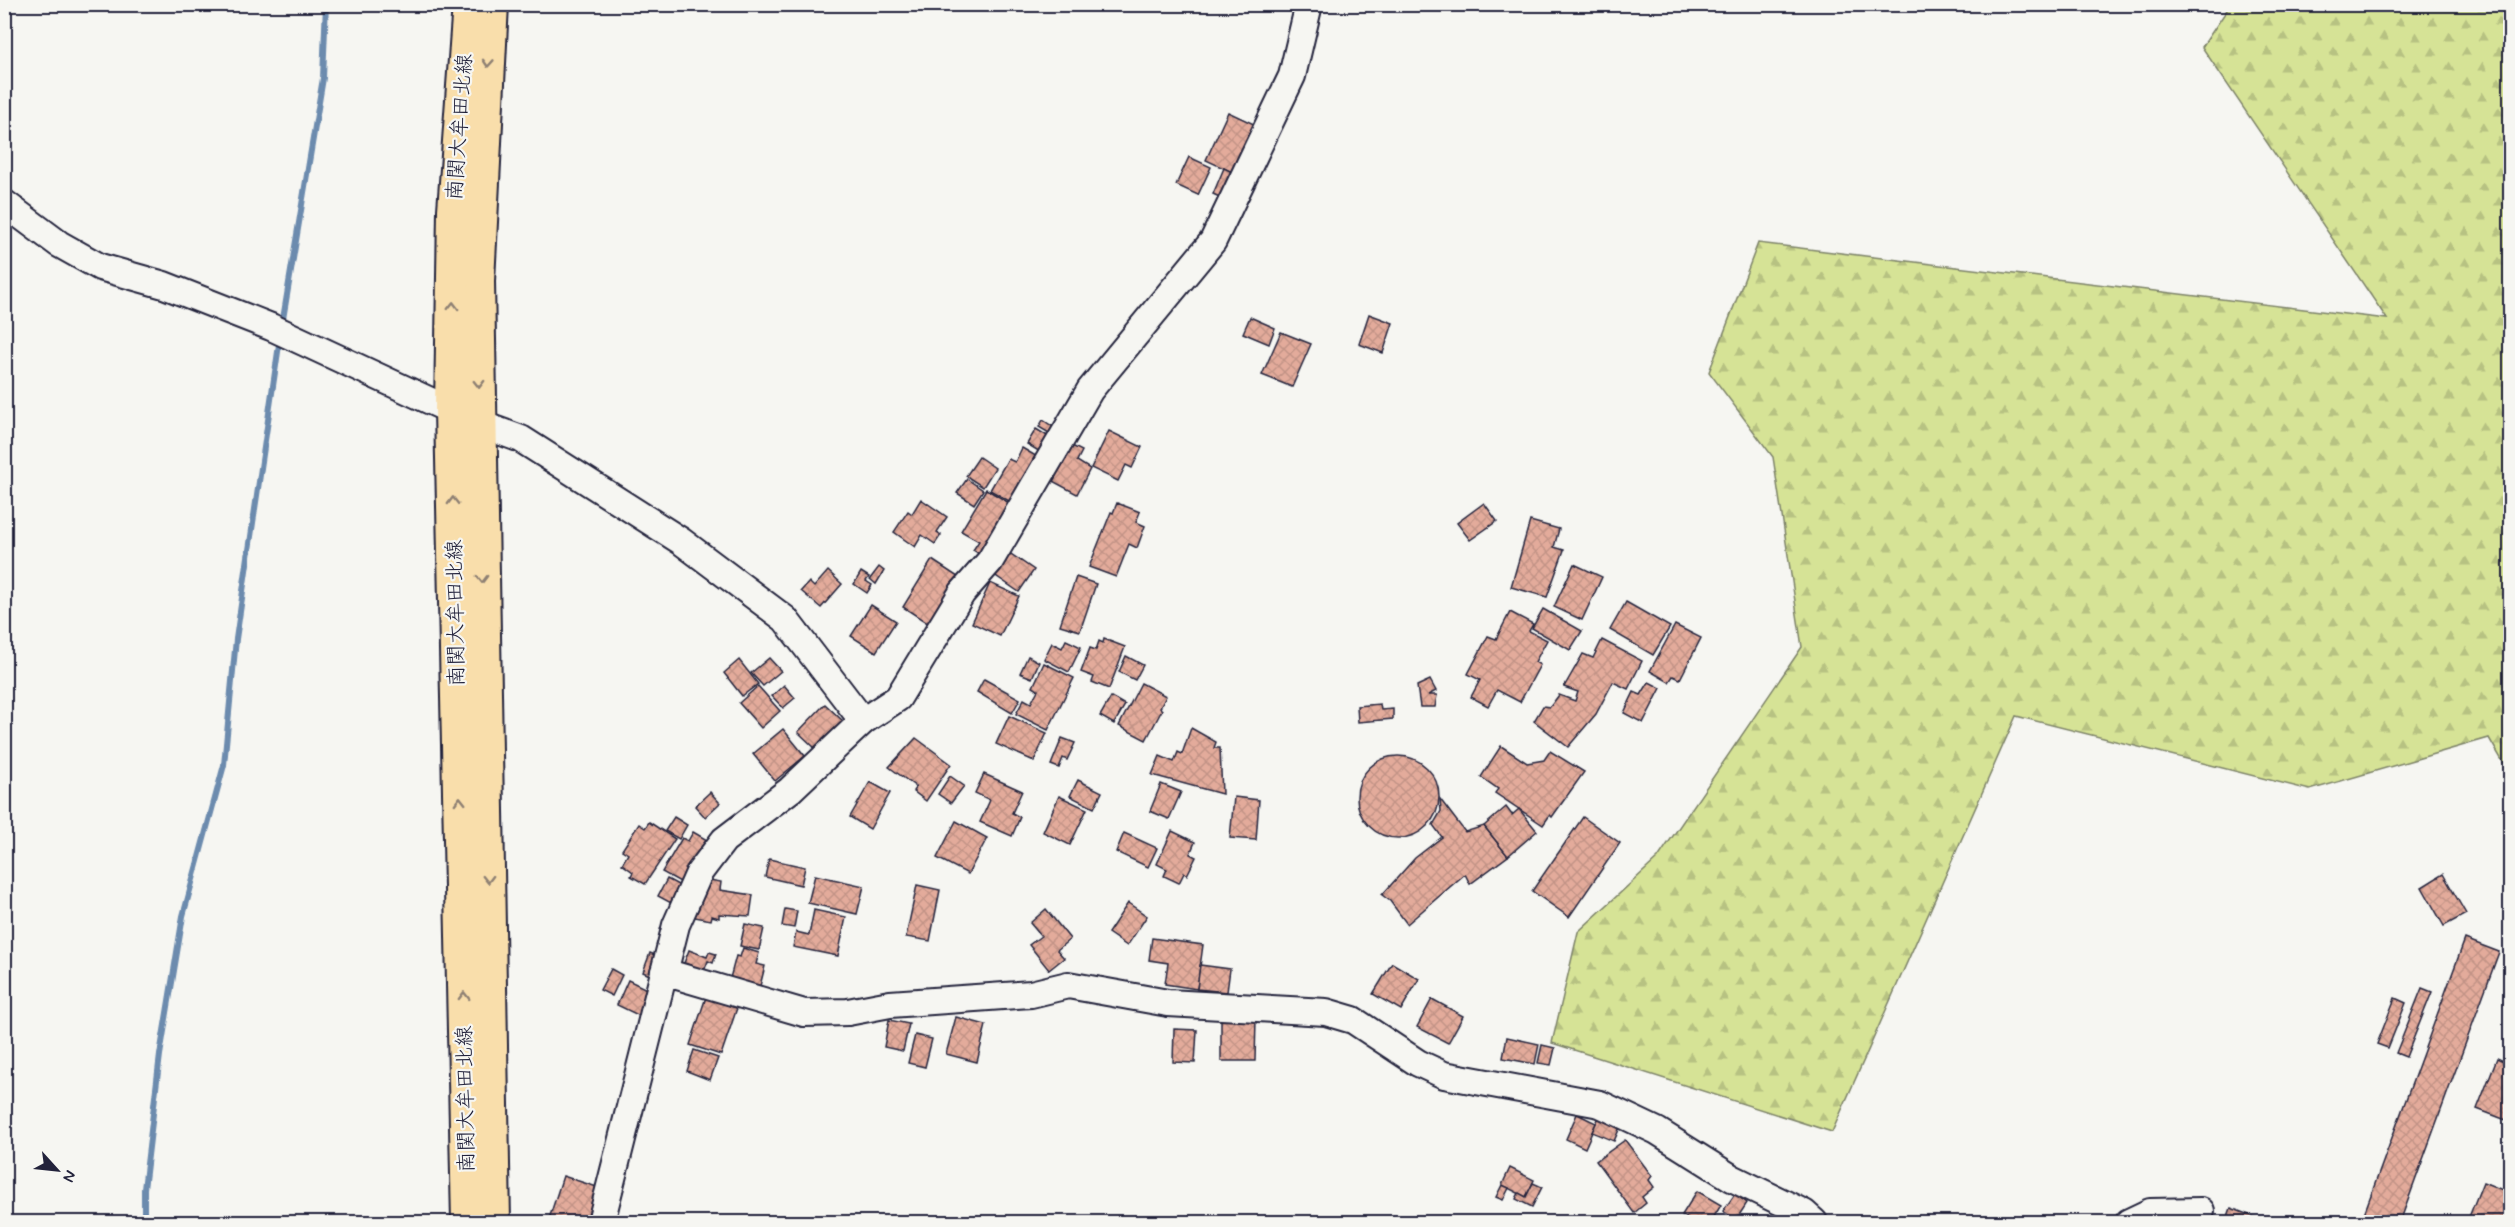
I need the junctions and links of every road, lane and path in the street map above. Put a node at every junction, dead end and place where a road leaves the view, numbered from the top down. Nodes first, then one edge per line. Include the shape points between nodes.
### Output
1 (469, 4) edge
2 (492, 4) edge
3 (1309, 4) edge
4 (4, 203) edge
5 (451, 410) junction
6 (480, 424) junction
7 (862, 721) junction
8 (664, 972) junction
9 (2201, 1211) dead end
10 (468, 1222) edge
11 (494, 1222) edge
12 (601, 1222) edge
13 (1815, 1222) edge
14 (2129, 1222) edge

5 -> 1 main road, 南関大牟田北線 via 454,210
2 -> 6 main road, 南関大牟田北線 via 478,280
3 - 7 street via 1292,76 1213,241 1090,390 990,561 962,593 898,698
4 - 5 street via 59,244 100,267 164,285 282,332
5 - 6 street
10 -> 5 main road, 南関大牟田北線
6 - 7 street via 522,439 681,541 785,620
6 -> 11 main road, 南関大牟田北線
7 - 8 street via 790,790 724,840 699,873 676,925
8 - 12 street
8 - 13 street via 804,1013 1032,994 1068,985 1168,1003 1326,1012 1353,1020 1418,1063 1444,1075 1600,1104 1657,1131 1732,1178
9 - 14 street via 2150,1212

